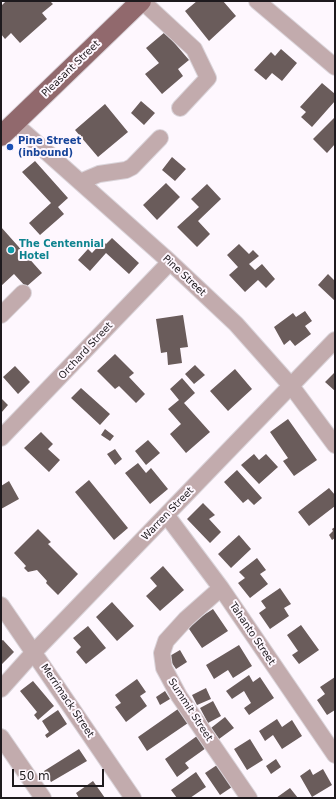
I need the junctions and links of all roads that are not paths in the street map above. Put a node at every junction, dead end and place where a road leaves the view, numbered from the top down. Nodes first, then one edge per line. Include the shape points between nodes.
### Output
1 (141, 1) edge
2 (257, 1) edge
3 (335, 67) edge
4 (180, 108) dead end
5 (8, 130) edge
6 (160, 138) dead end
7 (80, 182) junction
8 (170, 262) junction
9 (23, 293) dead end
10 (1, 315) edge
11 (335, 340) edge
12 (292, 387) junction
13 (1, 438) edge
14 (335, 445) edge
15 (167, 516) junction
16 (221, 588) junction
17 (1, 605) edge
18 (34, 652) junction
19 (1, 689) edge
20 (1, 737) edge
21 (335, 755) edge
22 (43, 798) edge
23 (133, 798) edge
24 (249, 798) edge

1 - 4 street via 194,49 208,78
1 - 5 main road, Pleasant Street
2 - 3 street
5 - 7 street, Pine Street
6 - 7 street via 132,167 99,174
7 - 8 street, Pine Street
8 - 12 street, Pine Street via 236,324
8 - 13 street, Orchard Street
9 - 10 street
11 - 12 street, Warren Street
12 - 14 street, Pine Street
12 - 15 street, Warren Street
15 - 16 street, Tahanto Street
15 - 18 street, Warren Street
16 - 21 street, Tahanto Street
16 - 24 street, Summit Street via 166,641 162,653 164,668 179,696
17 - 18 street, Merrimack Street
18 - 19 street, Warren Street
18 - 23 street, Merrimack Street
20 - 22 street

